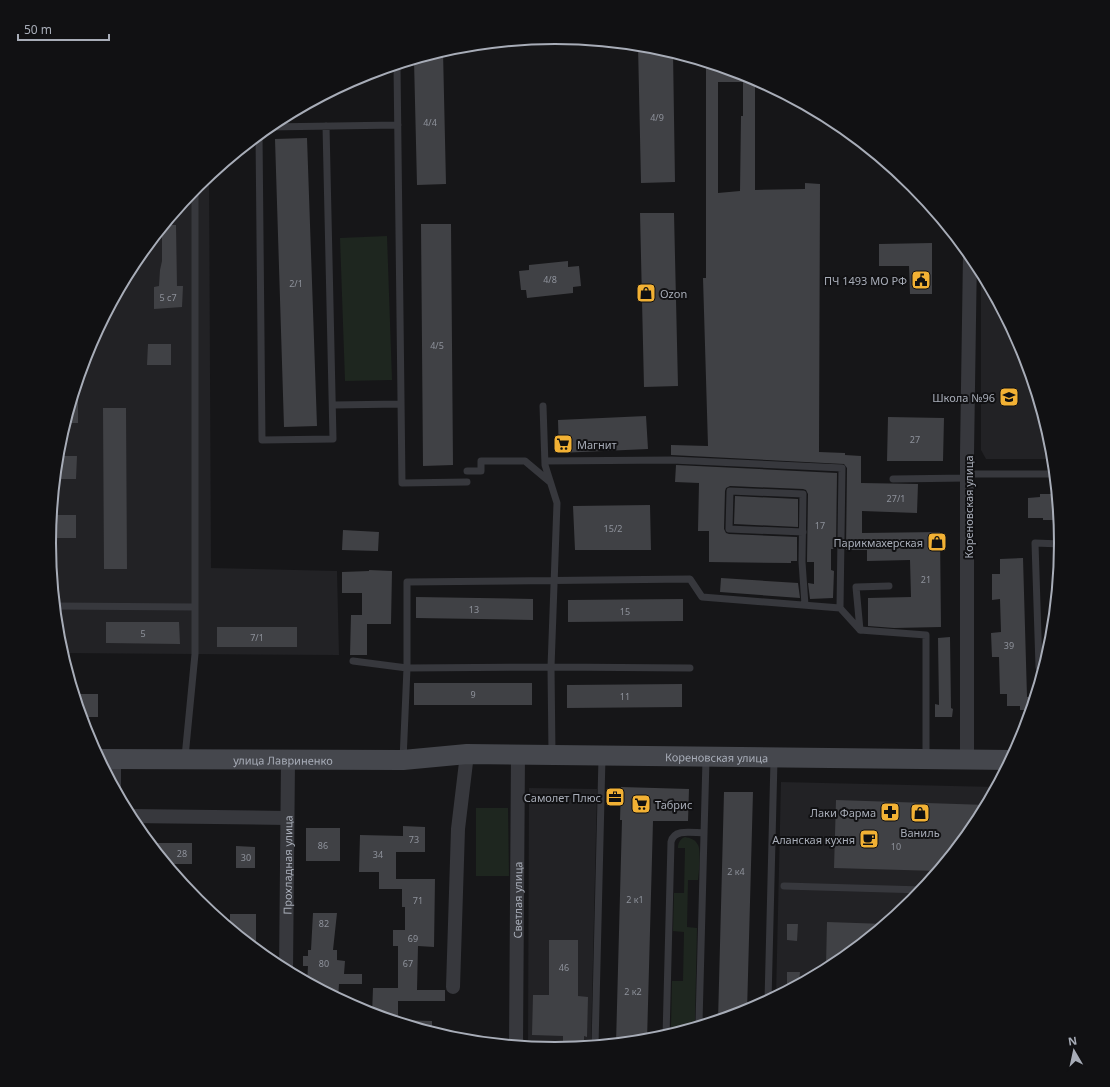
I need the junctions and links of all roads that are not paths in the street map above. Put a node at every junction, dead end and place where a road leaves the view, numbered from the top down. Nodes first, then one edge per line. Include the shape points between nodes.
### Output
1 (397, 70) edge
2 (398, 125) junction
3 (326, 126) junction
4 (279, 127) edge
5 (259, 141) edge
6 (195, 197) edge
7 (970, 266) edge
8 (401, 404) junction
9 (332, 405) junction
10 (542, 406) dead end
11 (545, 462) junction
12 (467, 471) dead end
13 (1049, 474) edge
14 (968, 476) junction
15 (893, 478) dead end
16 (467, 482) dead end
17 (551, 483) junction
18 (803, 532) junction
19 (1054, 544) edge
20 (554, 581) junction
21 (889, 586) dead end
22 (805, 605) junction
23 (60, 606) edge
24 (194, 607) junction
25 (840, 608) junction
26 (860, 630) junction
27 (353, 661) dead end
28 (550, 667) junction
29 (1039, 667) edge
30 (407, 668) junction
31 (690, 668) dead end
32 (467, 754) junction
33 (518, 754) junction
34 (552, 755) junction
35 (602, 755) junction
36 (706, 757) junction
37 (774, 757) junction
38 (107, 759) edge
39 (185, 759) junction
40 (926, 759) junction
41 (288, 760) junction
42 (403, 760) junction
43 (966, 760) junction
44 (1005, 760) edge
45 (137, 816) edge
46 (287, 818) junction
47 (704, 833) junction
48 (784, 886) dead end
49 (915, 890) edge
50 (286, 964) edge
51 (453, 987) dead end
52 (768, 995) edge
53 (699, 1021) edge
54 (666, 1030) edge
55 (516, 1041) edge
56 (595, 1041) edge

1 - 2 lane
2 - 3 lane
2 - 8 lane
3 - 4 lane
3 - 9 lane
5 - 9 lane via 262,440 333,439
6 - 24 lane
7 - 14 street, Кореновская улица
8 - 9 lane
8 - 16 lane via 402,482
10 - 11 lane
11 - 17 lane
11 - 25 lane via 672,460 842,468
12 - 17 lane via 481,471 481,461 525,461
13 - 14 lane
14 - 15 lane
14 - 43 street, Кореновская улица
17 - 20 lane via 557,503
18 - 18 lane via 803,494 730,492 729,529
18 - 22 lane
19 - 29 lane via 1035,543
20 - 22 lane via 690,579 702,597
20 - 28 lane
20 - 30 lane via 406,582
21 - 26 lane via 856,587
22 - 25 lane
23 - 24 lane
24 - 39 lane via 195,654
25 - 26 lane
26 - 40 lane via 926,635
27 - 30 lane
28 - 30 lane
28 - 31 lane
28 - 34 lane
30 - 42 lane
32 - 33 street, Кореновская улица
32 - 42 street, улица Лавриненко
32 - 51 street via 458,829
33 - 34 street, Кореновская улица
33 - 55 street, Светлая улица
34 - 35 street, Кореновская улица
35 - 36 street, Кореновская улица
35 - 56 lane
36 - 37 street, Кореновская улица
36 - 47 lane
37 - 40 street, Кореновская улица
37 - 52 lane
38 - 39 street, улица Лавриненко
39 - 41 street, улица Лавриненко
40 - 43 street, Кореновская улица
41 - 42 street, улица Лавриненко
41 - 46 street, Прохладная улица
43 - 44 street, Кореновская улица
45 - 46 street
46 - 50 street, Прохладная улица
47 - 53 lane
47 - 54 lane via 680,832 675,834 671,842
48 - 49 lane

